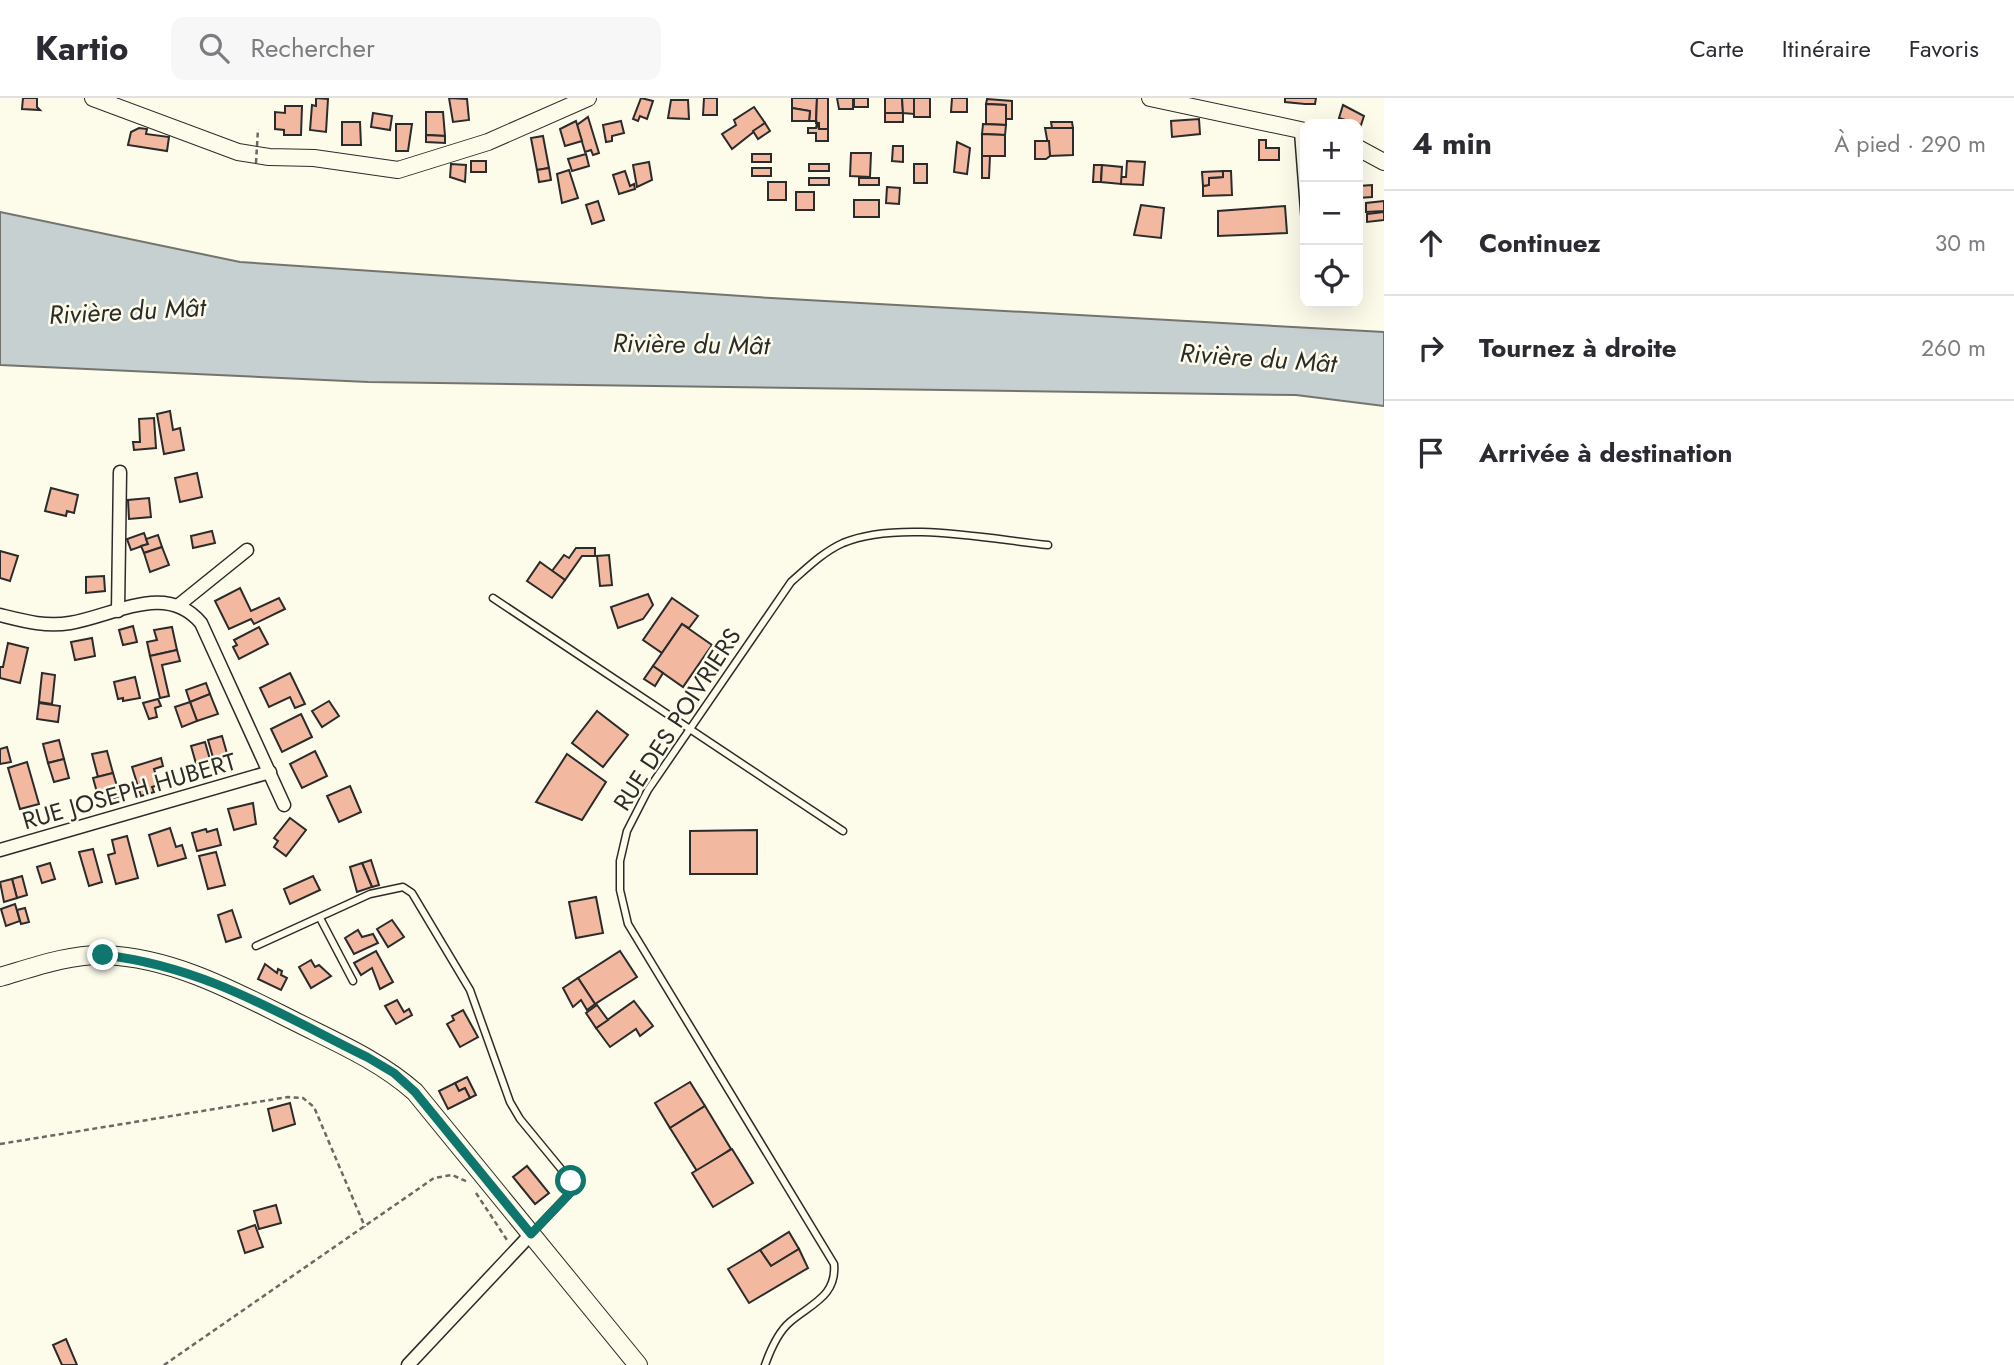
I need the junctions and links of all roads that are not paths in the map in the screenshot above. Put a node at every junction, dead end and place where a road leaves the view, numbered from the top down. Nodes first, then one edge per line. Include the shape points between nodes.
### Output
1 (93, 98) edge
2 (589, 98) edge
3 (1150, 98) edge
4 (1300, 131) edge
5 (1363, 151) edge
6 (1384, 162) edge
7 (120, 472) dead end
8 (1048, 545) dead end
9 (247, 550) dead end
10 (493, 598) dead end
11 (180, 604) junction
12 (118, 611) junction
13 (0, 615) edge
14 (692, 729) junction
15 (270, 772) junction
16 (284, 805) dead end
17 (843, 831) dead end
18 (0, 850) edge
19 (320, 918) junction
20 (256, 946) dead end
21 (0, 977) edge
22 (353, 981) dead end
23 (531, 1234) junction
24 (408, 1365) edge
25 (638, 1365) edge
26 (765, 1365) edge

1 - 2 street via 238,152 398,170 488,142
3 - 4 street
5 - 6 street
7 - 12 street
8 - 14 lane, RUE DES POIVRIERS via 901,531 842,544 791,582
9 - 11 street
10 - 14 lane
11 - 12 street via 151,602
11 - 15 street via 201,623
12 - 13 street via 52,625
14 - 17 lane
14 - 26 lane, RUE DES POIVRIERS via 627,831 620,890 628,924 834,1264 832,1286 787,1324
15 - 16 street
15 - 18 street, RUE JOSEPH HUBERT
19 - 20 lane
19 - 22 lane
19 - 23 lane via 370,894 402,887 412,892 470,990 510,1102 571,1181 570,1193
21 - 23 main road via 62,959 103,955 147,960 227,988 394,1073 415,1092
23 - 24 street
23 - 25 main road

